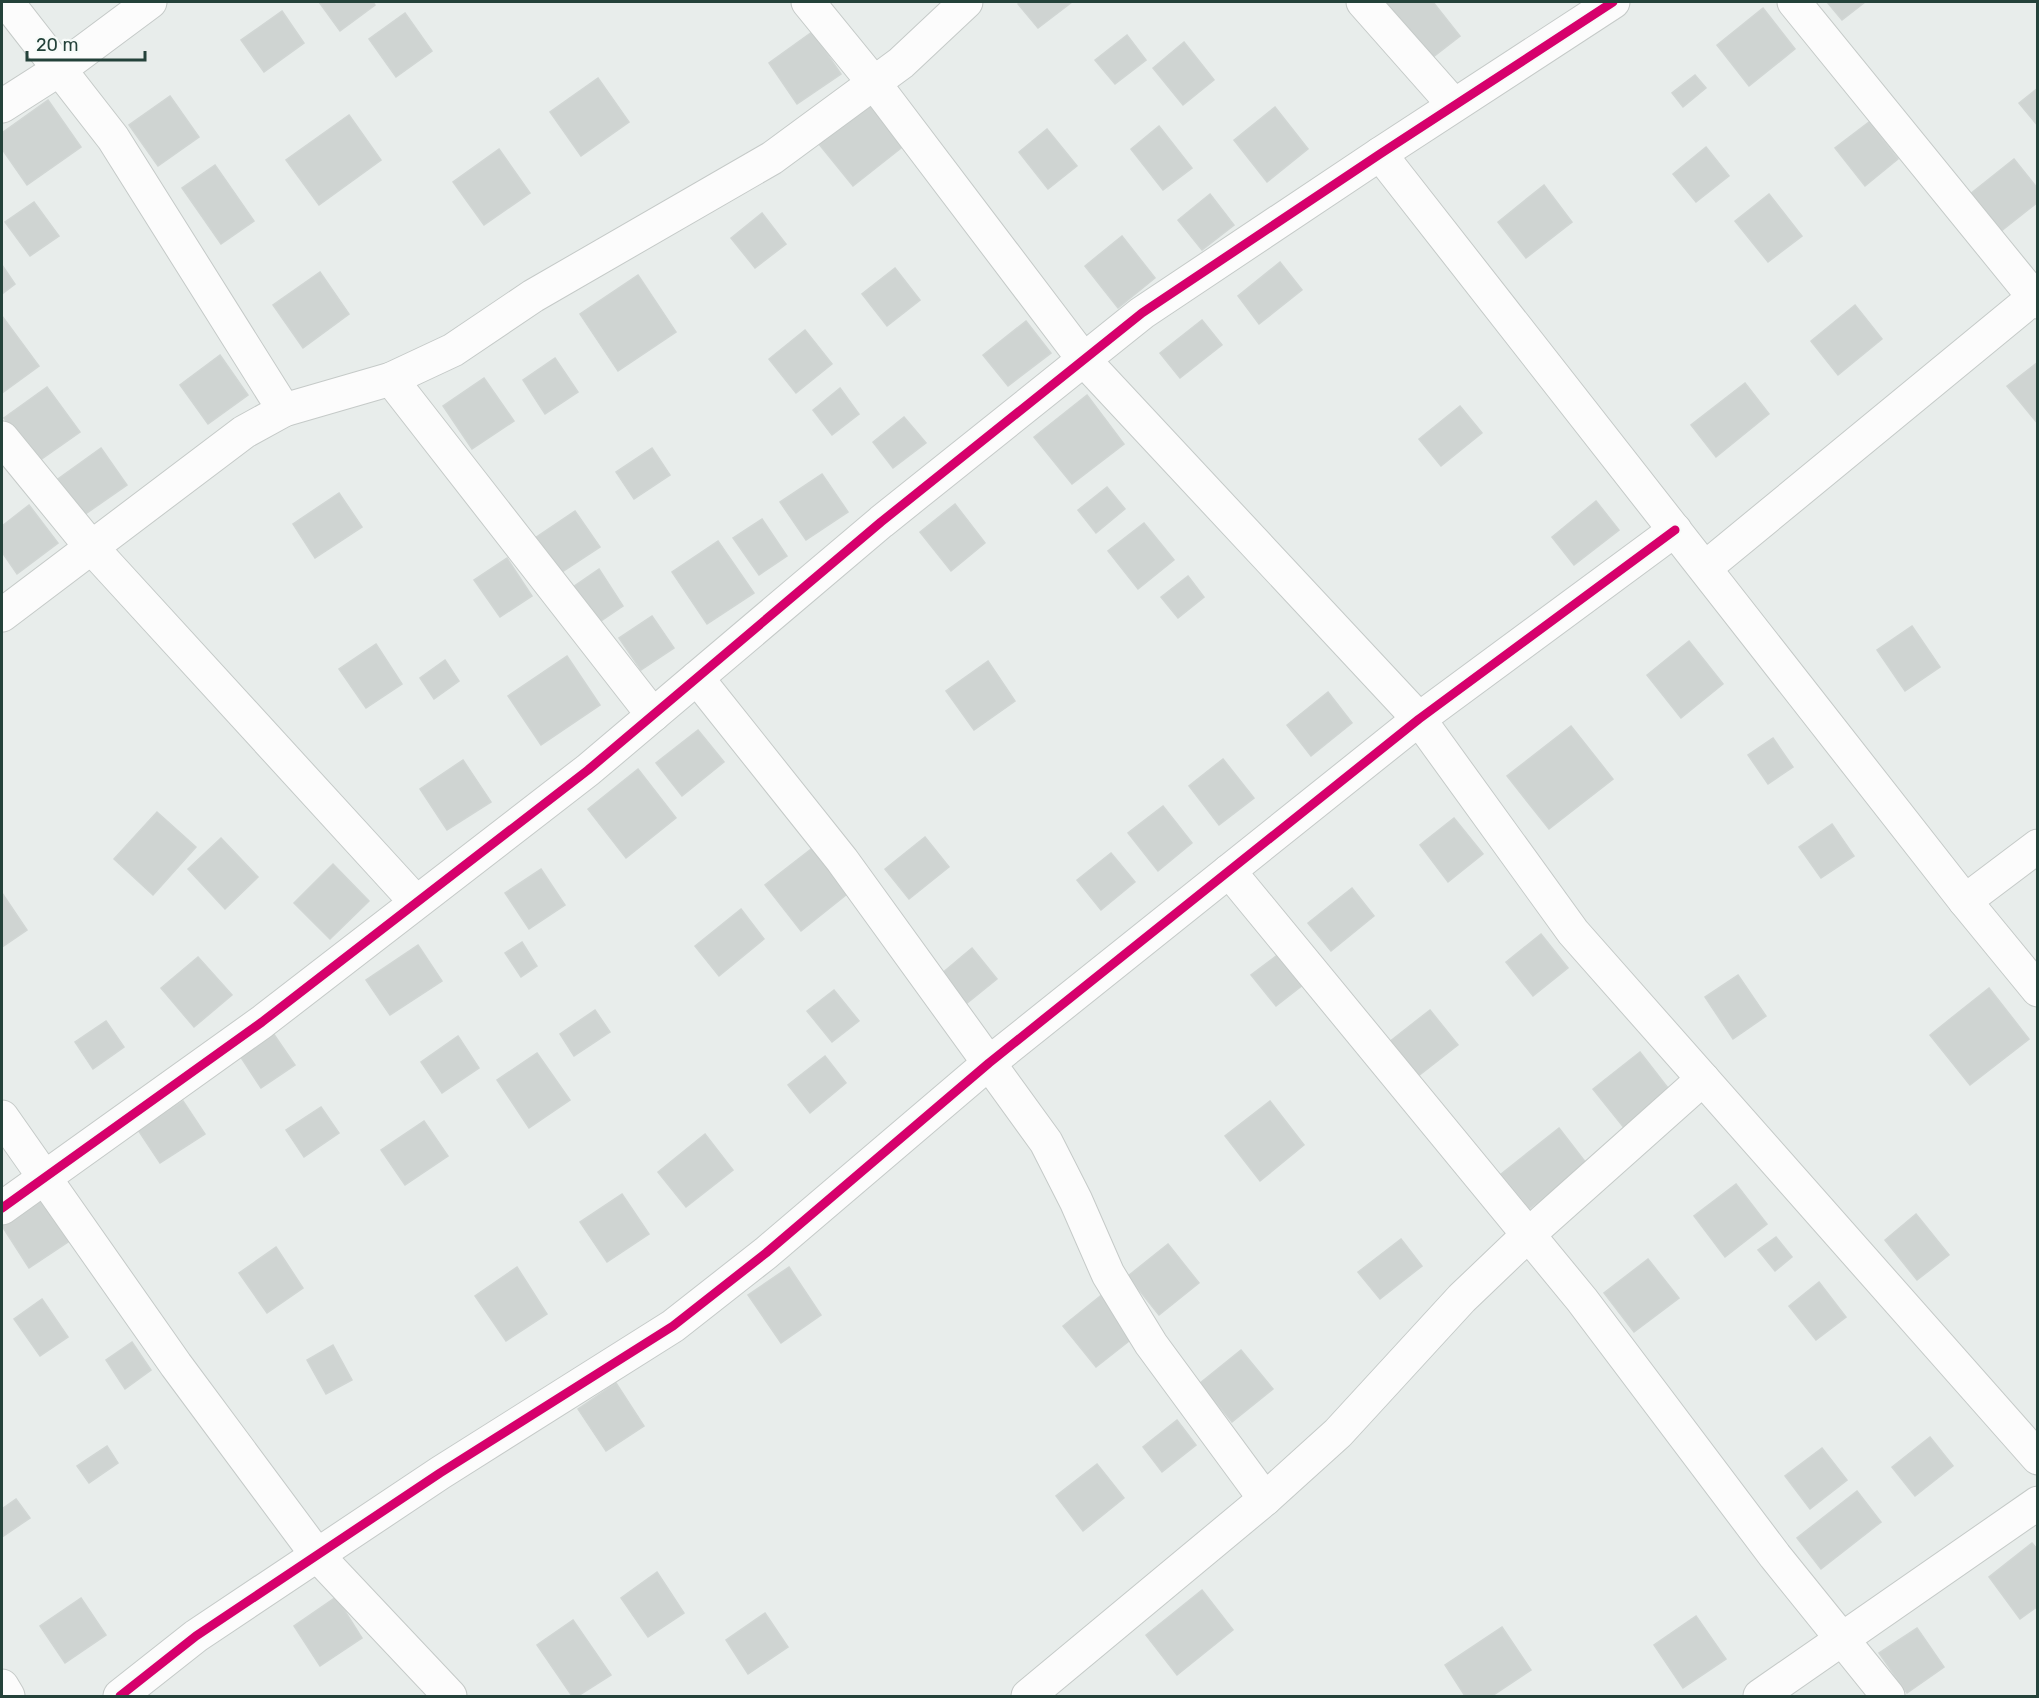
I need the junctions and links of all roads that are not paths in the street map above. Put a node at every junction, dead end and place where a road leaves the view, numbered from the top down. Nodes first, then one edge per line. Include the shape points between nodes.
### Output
1 (7, 2) edge
2 (150, 2) edge
3 (808, 2) edge
4 (966, 2) edge
5 (1363, 2) edge
6 (1613, 2) edge
7 (1794, 2) edge
8 (60, 69) junction
9 (874, 83) junction
10 (1454, 105) junction
11 (2, 106) edge
12 (1380, 154) junction
13 (2036, 298) edge
14 (1084, 360) junction
15 (391, 379) junction
16 (284, 410) junction
17 (2, 438) edge
18 (1675, 530) junction
19 (92, 548) junction
20 (1705, 568) junction
21 (2, 615) edge
22 (697, 678) junction
23 (653, 714) junction
24 (1419, 719) junction
25 (2037, 846) edge
26 (1229, 871) junction
27 (1965, 901) junction
28 (416, 902) junction
29 (2037, 990) edge
30 (989, 1063) junction
31 (1703, 1079) junction
32 (2, 1117) edge
33 (45, 1177) junction
34 (2, 1208) edge
35 (1528, 1235) junction
36 (2037, 1458) edge
37 (1265, 1499) junction
38 (2037, 1503) edge
39 (317, 1555) junction
40 (1841, 1639) junction
41 (2, 1686) edge
42 (8, 1696) edge
43 (120, 1696) edge
44 (450, 1696) edge
45 (1028, 1696) edge
46 (1760, 1696) edge
47 (1888, 1696) edge

1 - 8 street
2 - 8 street
3 - 9 street
4 - 9 street
5 - 10 street
6 - 10 street
7 - 13 street
8 - 11 street
8 - 16 street via 113,138
9 - 14 street
9 - 15 street via 772,158 533,296 453,350
10 - 12 street
12 - 14 street via 1142,313
12 - 18 street
13 - 20 street
14 - 22 street via 881,522
14 - 24 street
15 - 16 street
15 - 23 street
16 - 19 street via 244,432
17 - 19 street
18 - 20 street
18 - 24 street
19 - 21 street
19 - 28 street
20 - 27 street
22 - 23 street
22 - 30 street via 842,860
23 - 28 street via 588,770
24 - 26 street
24 - 31 street via 1573,932
25 - 27 street
26 - 30 street
26 - 35 street
27 - 29 street
28 - 33 street via 262,1022
30 - 37 street via 1046,1142 1108,1274 1151,1344
30 - 39 street via 766,1253 673,1326
31 - 35 street
31 - 36 street
32 - 33 street
33 - 34 street
33 - 39 street via 176,1365
35 - 37 street via 1462,1298 1338,1433
35 - 40 street
37 - 45 street
38 - 40 street
39 - 43 street via 196,1636
39 - 44 street
40 - 46 street
40 - 47 street
41 - 42 street

